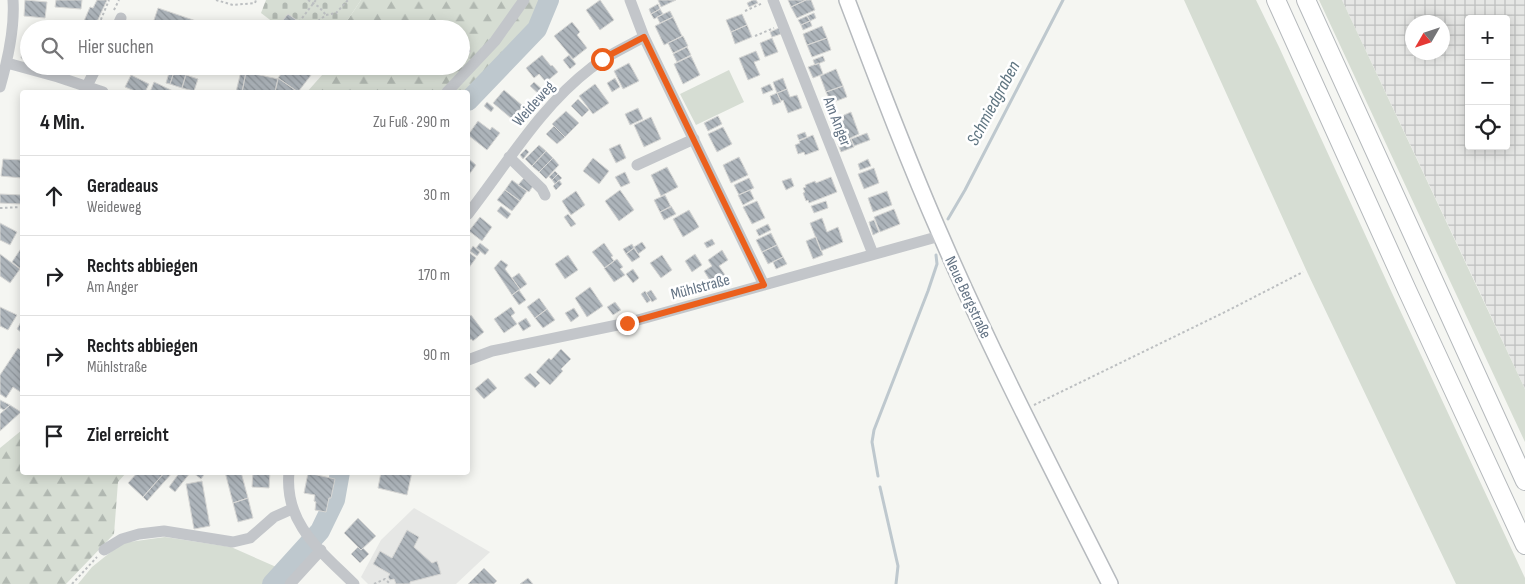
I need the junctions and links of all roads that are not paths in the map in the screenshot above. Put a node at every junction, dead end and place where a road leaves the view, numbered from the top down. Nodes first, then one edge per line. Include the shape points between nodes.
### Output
1 (13, 0) edge
2 (524, 0) edge
3 (630, 0) edge
4 (771, 0) edge
5 (847, 0) edge
6 (1276, 0) edge
7 (1306, 0) edge
8 (117, 14) road end
9 (117, 20) edge
10 (644, 37) junction
11 (7, 63) junction
12 (20, 68) edge
13 (470, 68) edge
14 (40, 75) edge
15 (92, 75) edge
16 (463, 75) edge
17 (0, 86) edge
18 (87, 86) junction
19 (72, 87) edge
20 (98, 90) edge
21 (449, 90) edge
22 (694, 139) junction
23 (510, 157) junction
24 (638, 165) dead end
25 (545, 195) dead end
26 (470, 211) edge
27 (940, 236) junction
28 (873, 254) junction
29 (764, 285) junction
30 (470, 359) edge
31 (289, 475) edge
32 (1525, 481) edge
33 (292, 509) junction
34 (1525, 545) edge
35 (319, 548) junction
36 (104, 550) road end
37 (290, 584) edge
38 (354, 584) edge
39 (1110, 584) edge

1 - 11 street
2 - 13 street via 495,41
3 - 10 street
4 - 28 street, Am Anger
5 - 27 main road, Neue Bergstraße
6 - 34 highway
7 - 32 highway
8 - 9 street
10 - 22 street
10 - 23 street, Weideweg via 602,59 580,76 536,121
11 - 12 street
11 - 17 street
14 - 19 street
15 - 18 street
16 - 21 street
18 - 19 street
18 - 20 street
22 - 24 street
22 - 29 street
23 - 25 street via 542,188
23 - 26 street, Weideweg
27 - 28 street, Mühlstraße
27 - 39 main road, Neue Bergstraße
28 - 29 street, Mühlstraße
29 - 30 street, Mühlstraße via 627,323 492,351
31 - 33 street
33 - 35 street via 298,524
33 - 36 street via 274,517 250,538 234,542 164,531 122,539
35 - 37 street
35 - 38 street

